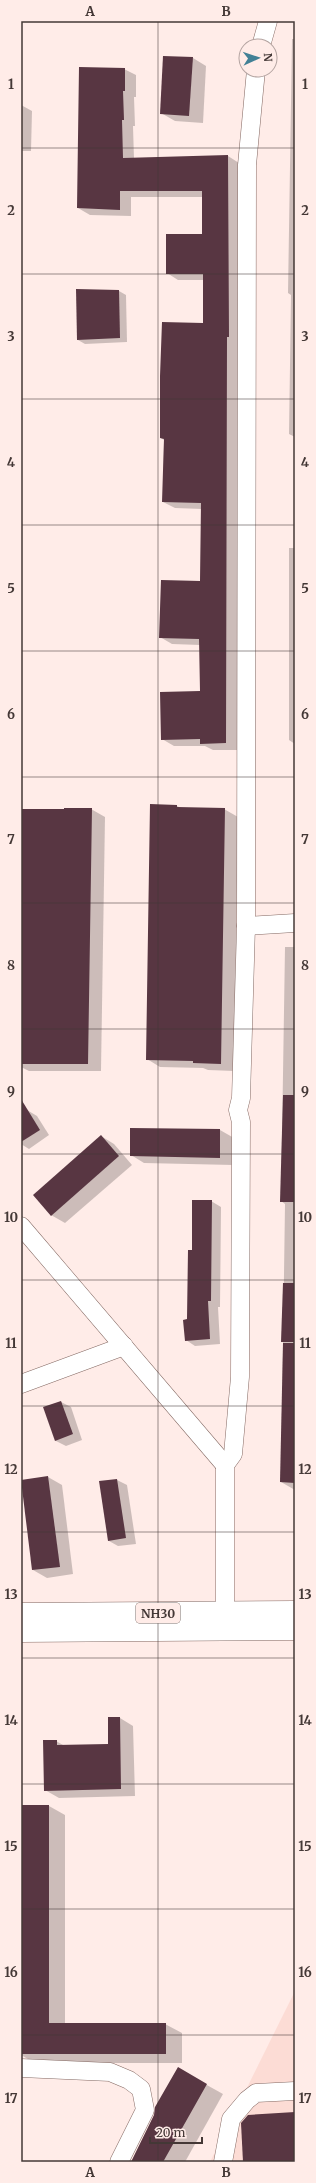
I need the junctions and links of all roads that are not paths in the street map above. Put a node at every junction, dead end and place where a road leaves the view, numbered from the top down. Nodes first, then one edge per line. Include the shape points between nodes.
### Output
1 (268, 21) edge
2 (263, 38) edge
3 (255, 78) edge
4 (295, 923) edge
5 (246, 926) junction
6 (21, 1226) edge
7 (124, 1346) junction
8 (21, 1384) edge
9 (225, 1465) junction
10 (225, 1612) junction
11 (295, 1612) edge
12 (21, 1614) edge
13 (295, 1629) edge
14 (21, 1631) edge
15 (21, 2068) edge
16 (295, 2091) edge
17 (119, 2162) edge
18 (223, 2162) edge

1 - 2 street
3 - 5 street via 247,165
4 - 5 street
5 - 9 street via 241,1098 238,1110 241,1122 240,1377 233,1454
6 - 7 street
7 - 8 street
7 - 9 street
9 - 10 street
10 - 11 highway, NH30
10 - 12 highway, NH30
13 - 14 highway, NH30
15 - 17 street via 110,2072 130,2080 141,2089 145,2110
16 - 18 street via 256,2093 247,2100 231,2119

